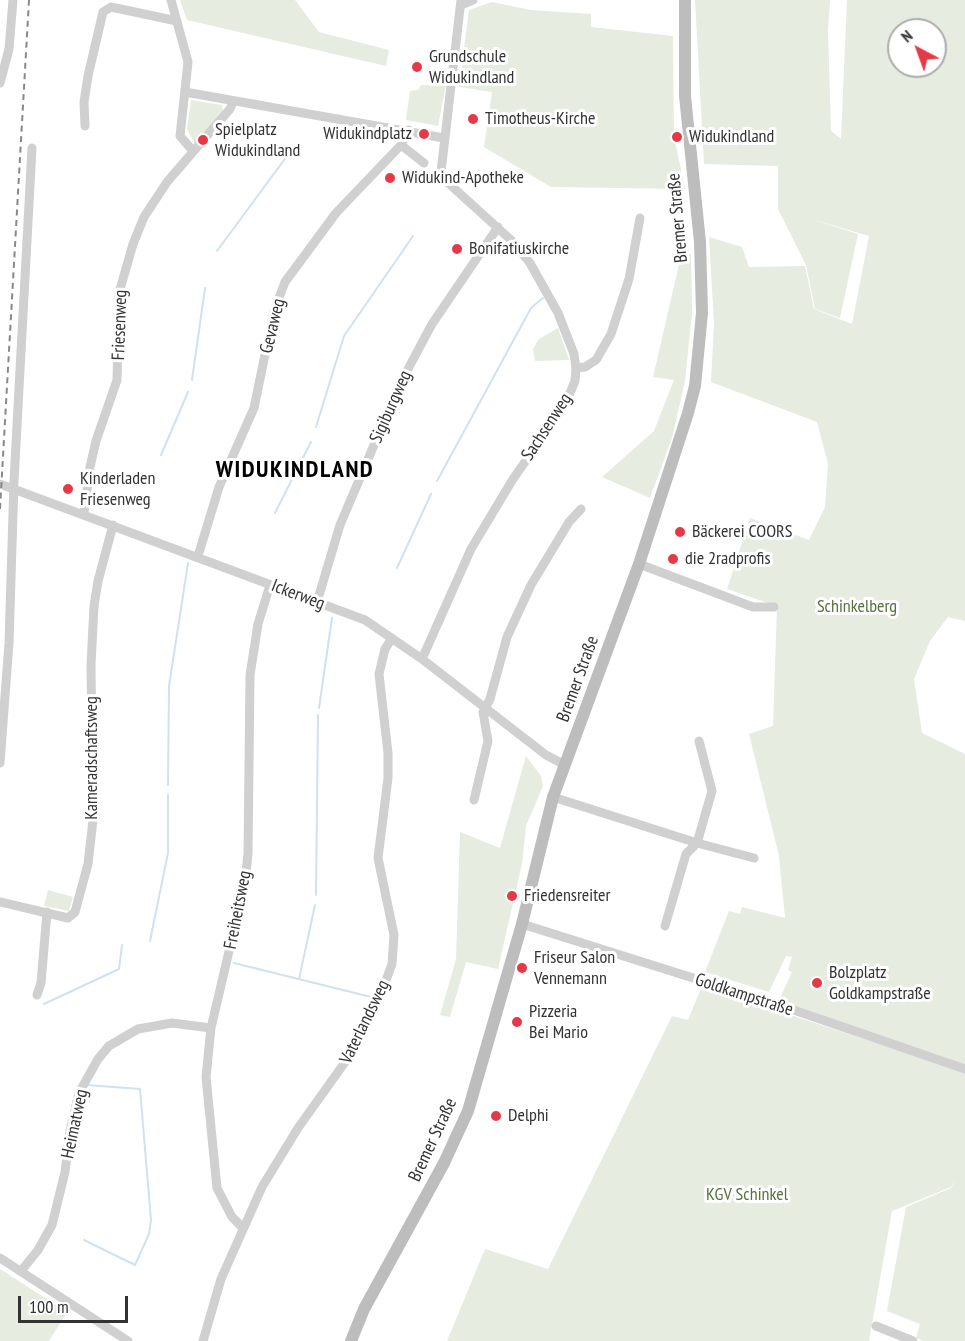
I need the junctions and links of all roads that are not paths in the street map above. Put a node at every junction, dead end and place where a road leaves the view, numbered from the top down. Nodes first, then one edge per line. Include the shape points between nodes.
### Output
1 (13, 0) edge
2 (171, 0) edge
3 (473, 0) edge
4 (685, 0) edge
5 (461, 2) edge
6 (177, 21) junction
7 (0, 23) edge
8 (11, 28) junction
9 (0, 83) edge
10 (185, 92) junction
11 (233, 102) junction
12 (84, 126) dead end
13 (409, 130) junction
14 (444, 138) junction
15 (401, 145) junction
16 (32, 148) dead end
17 (193, 152) junction
18 (423, 163) dead end
19 (640, 218) dead end
20 (498, 227) junction
21 (576, 368) junction
22 (0, 484) edge
23 (14, 489) junction
24 (581, 509) dead end
25 (84, 513) junction
26 (113, 525) junction
27 (198, 556) junction
28 (639, 564) junction
29 (270, 585) junction
30 (317, 602) junction
31 (774, 607) dead end
32 (392, 638) junction
33 (422, 659) junction
34 (485, 707) junction
35 (699, 741) dead end
36 (0, 763) edge
37 (565, 765) junction
38 (553, 797) junction
39 (474, 800) dead end
40 (697, 843) junction
41 (754, 858) dead end
42 (0, 902) edge
43 (47, 912) junction
44 (522, 924) junction
45 (665, 926) dead end
46 (37, 995) dead end
47 (212, 1028) junction
48 (965, 1069) edge
49 (242, 1227) junction
50 (0, 1258) edge
51 (21, 1271) junction
52 (876, 1326) dead end
53 (128, 1341) edge
54 (203, 1341) edge
55 (351, 1341) edge
56 (913, 1341) edge

1 - 8 street
2 - 6 street
3 - 5 street
4 - 28 main road, Bremer Straße via 685,96 700,242 702,313 695,386
5 - 14 street
6 - 10 street via 188,62
6 - 12 street via 106,8 88,76
7 - 8 street
8 - 9 street
10 - 11 street
10 - 17 street via 180,136
11 - 13 street
11 - 17 street, Friesenweg
13 - 14 street
13 - 15 street, Gevaweg
14 - 20 street, Sachsenweg via 441,172 446,181
15 - 18 street
15 - 27 street, Gevaweg via 336,213 285,282 274,311 254,408 219,487
16 - 23 street
17 - 25 street, Friesenweg via 144,217 124,269 117,317 117,380 94,449
19 - 21 street via 629,279 611,334 596,360
20 - 21 street, Sachsenweg via 543,283 566,332
20 - 30 street, Sigiburgweg via 432,324 400,384 340,525
21 - 33 street, Sachsenweg via 565,405 513,479 471,549
22 - 23 street, Ickerweg
23 - 25 street, Ickerweg
23 - 36 street
24 - 34 street via 569,522 522,601
25 - 26 street, Ickerweg
26 - 27 street, Ickerweg
26 - 43 street, Kameradschaftsweg via 98,581 92,633 93,820 88,864 72,916
27 - 29 street, Ickerweg
28 - 31 street via 753,607
28 - 37 main road, Bremer Straße
29 - 30 street, Ickerweg
29 - 47 street, Freiheitsweg via 258,624 250,675 249,842 245,883
30 - 32 street, Ickerweg via 365,621
32 - 33 street, Ickerweg
32 - 49 street, Vaterlandsweg via 379,674 388,778 378,858 394,935 392,964 354,1051 277,1160
33 - 34 street, Ickerweg
34 - 37 street, Ickerweg via 546,755
34 - 39 street via 488,741
35 - 40 street via 712,791
37 - 38 main road, Bremer Straße
38 - 40 street
38 - 44 main road, Bremer Straße
40 - 41 street
40 - 45 street via 686,854
42 - 43 street, Kameradschaftsweg
43 - 46 street
44 - 48 street, Goldkampstraße
44 - 55 main road, Bremer Straße via 460,1131 364,1309
47 - 49 street, Freiheitsweg via 206,1077 214,1173 232,1217
47 - 51 street, Heimatweg via 172,1023 138,1029 116,1041 98,1059 79,1093 52,1226
49 - 54 street, Vaterlandsweg via 220,1279
50 - 51 street
51 - 53 street
52 - 56 street

